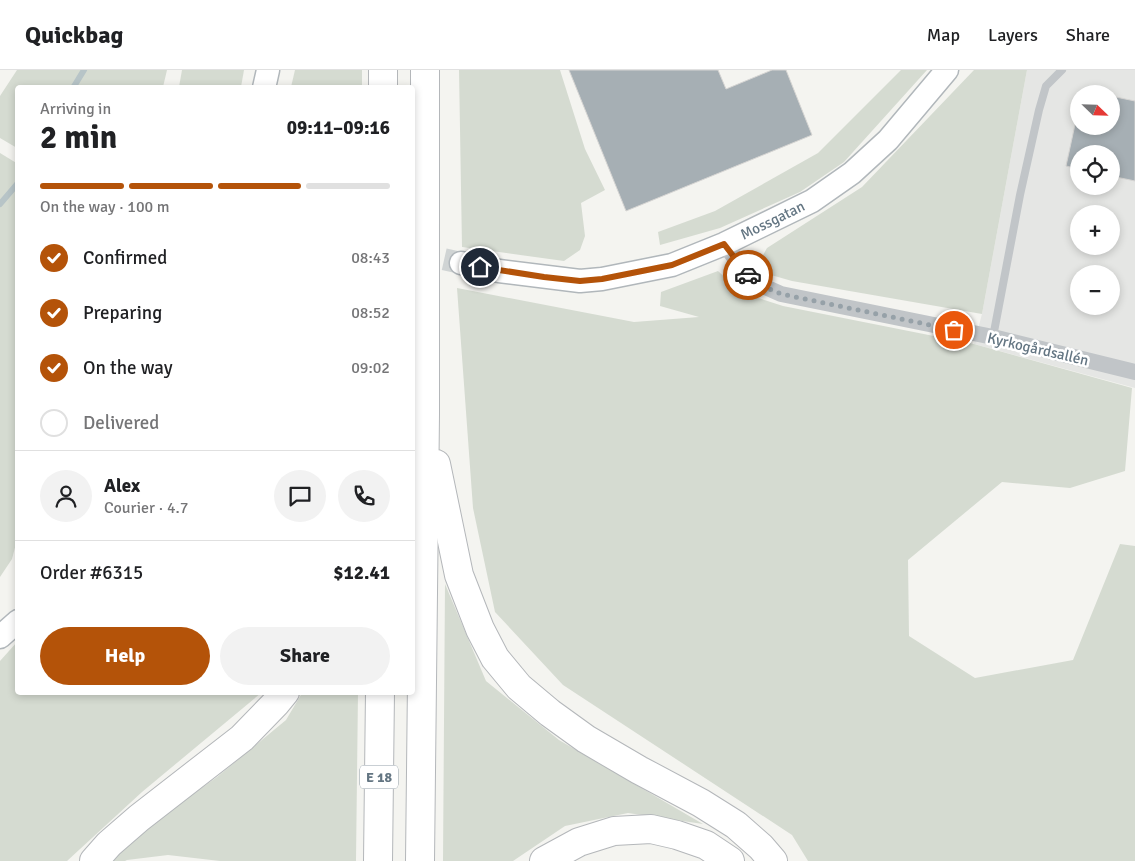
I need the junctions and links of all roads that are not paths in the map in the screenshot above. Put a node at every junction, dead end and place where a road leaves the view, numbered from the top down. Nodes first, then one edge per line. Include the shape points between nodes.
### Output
1 (268, 70) edge
2 (383, 70) edge
3 (425, 70) edge
4 (947, 70) edge
5 (1062, 70) edge
6 (265, 85) edge
7 (383, 85) edge
8 (724, 244) junction
9 (461, 263) tunnel mouth
10 (993, 338) junction
11 (1135, 372) edge
12 (426, 414) junction
13 (15, 624) edge
14 (0, 637) edge
15 (283, 695) edge
16 (380, 695) edge
17 (94, 861) edge
18 (378, 861) edge
19 (420, 861) edge
20 (544, 861) edge
21 (730, 861) edge
22 (773, 861) edge

1 - 6 street
2 - 7 highway
3 - 12 highway
4 - 8 street, Mossgatan via 888,140 852,173 812,201
5 - 10 lane via 1046,86 1039,110
8 - 9 street, Mossgatan via 672,265 580,281
8 - 10 street, Kyrkogårdsallén via 749,276 781,294
10 - 11 street, Kyrkogårdsallén
12 - 19 highway
12 - 22 highway via 459,575 495,658 519,687 572,729 736,825
13 - 14 street
15 - 17 highway via 242,738 139,818
16 - 18 highway, E 18
20 - 21 highway via 579,842 614,831 651,829 706,846

